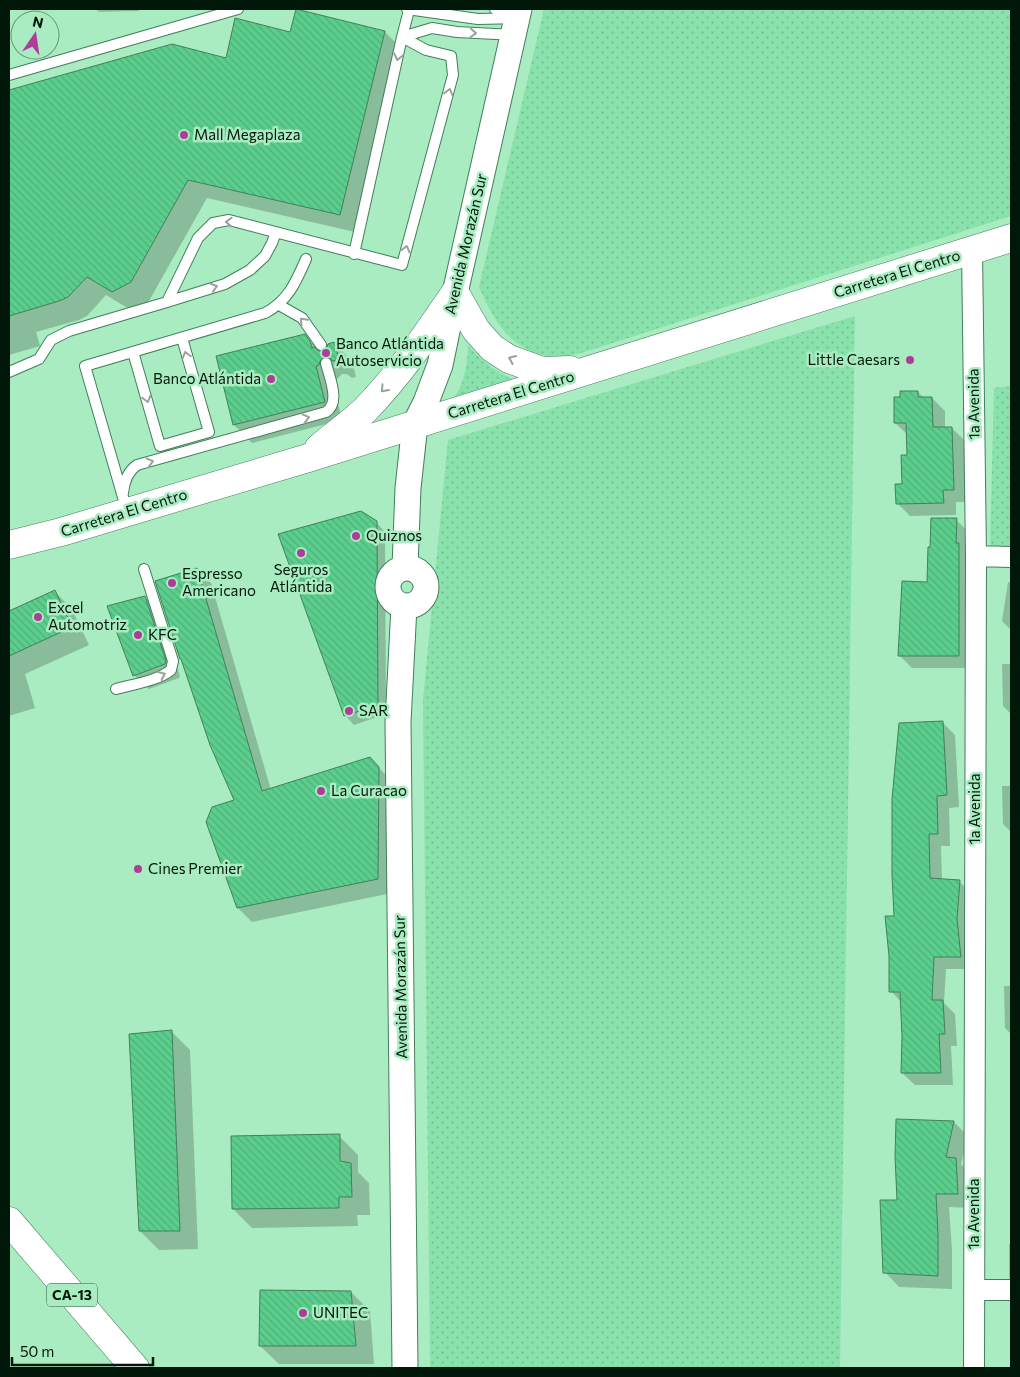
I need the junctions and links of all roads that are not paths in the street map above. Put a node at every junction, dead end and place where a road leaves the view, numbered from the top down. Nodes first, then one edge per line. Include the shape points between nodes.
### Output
1 (238, 9) edge
2 (409, 9) edge
3 (511, 18) edge
4 (402, 37) junction
5 (9, 75) edge
6 (276, 232) junction
7 (1011, 238) edge
8 (972, 250) junction
9 (354, 254) junction
10 (306, 259) dead end
11 (454, 293) junction
12 (167, 302) junction
13 (279, 305) junction
14 (182, 338) junction
15 (322, 345) dead end
16 (133, 352) junction
17 (326, 363) dead end
18 (594, 369) junction
19 (9, 372) edge
20 (415, 424) junction
21 (308, 458) junction
22 (125, 504) junction
23 (10, 542) edge
24 (976, 556) junction
25 (1011, 558) edge
26 (144, 569) dead end
27 (116, 689) dead end
28 (9, 1221) edge
29 (974, 1290) junction
30 (1011, 1290) edge
31 (136, 1368) edge
32 (406, 1368) edge
33 (974, 1368) edge

1 - 5 lane
2 - 3 lane via 478,19
2 - 4 lane
4 -> 3 lane via 432,28 457,32
3 - 11 street, Avenida Morazán Sur
4 -> 9 lane
9 -> 4 lane via 402,265 453,76 451,56 426,50
6 - 9 lane
12 -> 6 lane via 225,284 250,270 265,256
6 -> 12 lane via 229,220 212,223 198,238
7 - 8 main road, Carretera El Centro
8 - 18 main road, Carretera El Centro
8 - 24 street, 1a Avenida
10 - 13 lane via 296,283
18 -> 11 main road via 542,370 509,359 492,348 476,330
11 - 20 street, Avenida Morazán Sur via 440,365
11 -> 21 main road via 394,378 365,410
12 - 19 lane via 69,331 51,340 39,359
13 - 14 lane via 258,316
15 -> 13 lane via 302,318
14 - 16 lane
16 -> 14 lane via 160,446 209,432
16 - 22 lane via 85,366
22 -> 17 lane via 125,480 137,466 329,410 333,395
18 - 20 main road, Carretera El Centro
20 - 21 main road, Carretera El Centro
20 - 32 street, Avenida Morazán Sur via 408,488 406,567 423,575 427,588 417,604 404,606 398,722
21 - 22 main road, Carretera El Centro
22 - 23 main road, Carretera El Centro via 61,532
24 - 25 street
24 - 29 street, 1a Avenida
27 -> 26 lane via 156,678 171,670 173,661
28 - 31 main road, CA-13
29 - 30 street
29 - 33 street, 1a Avenida

